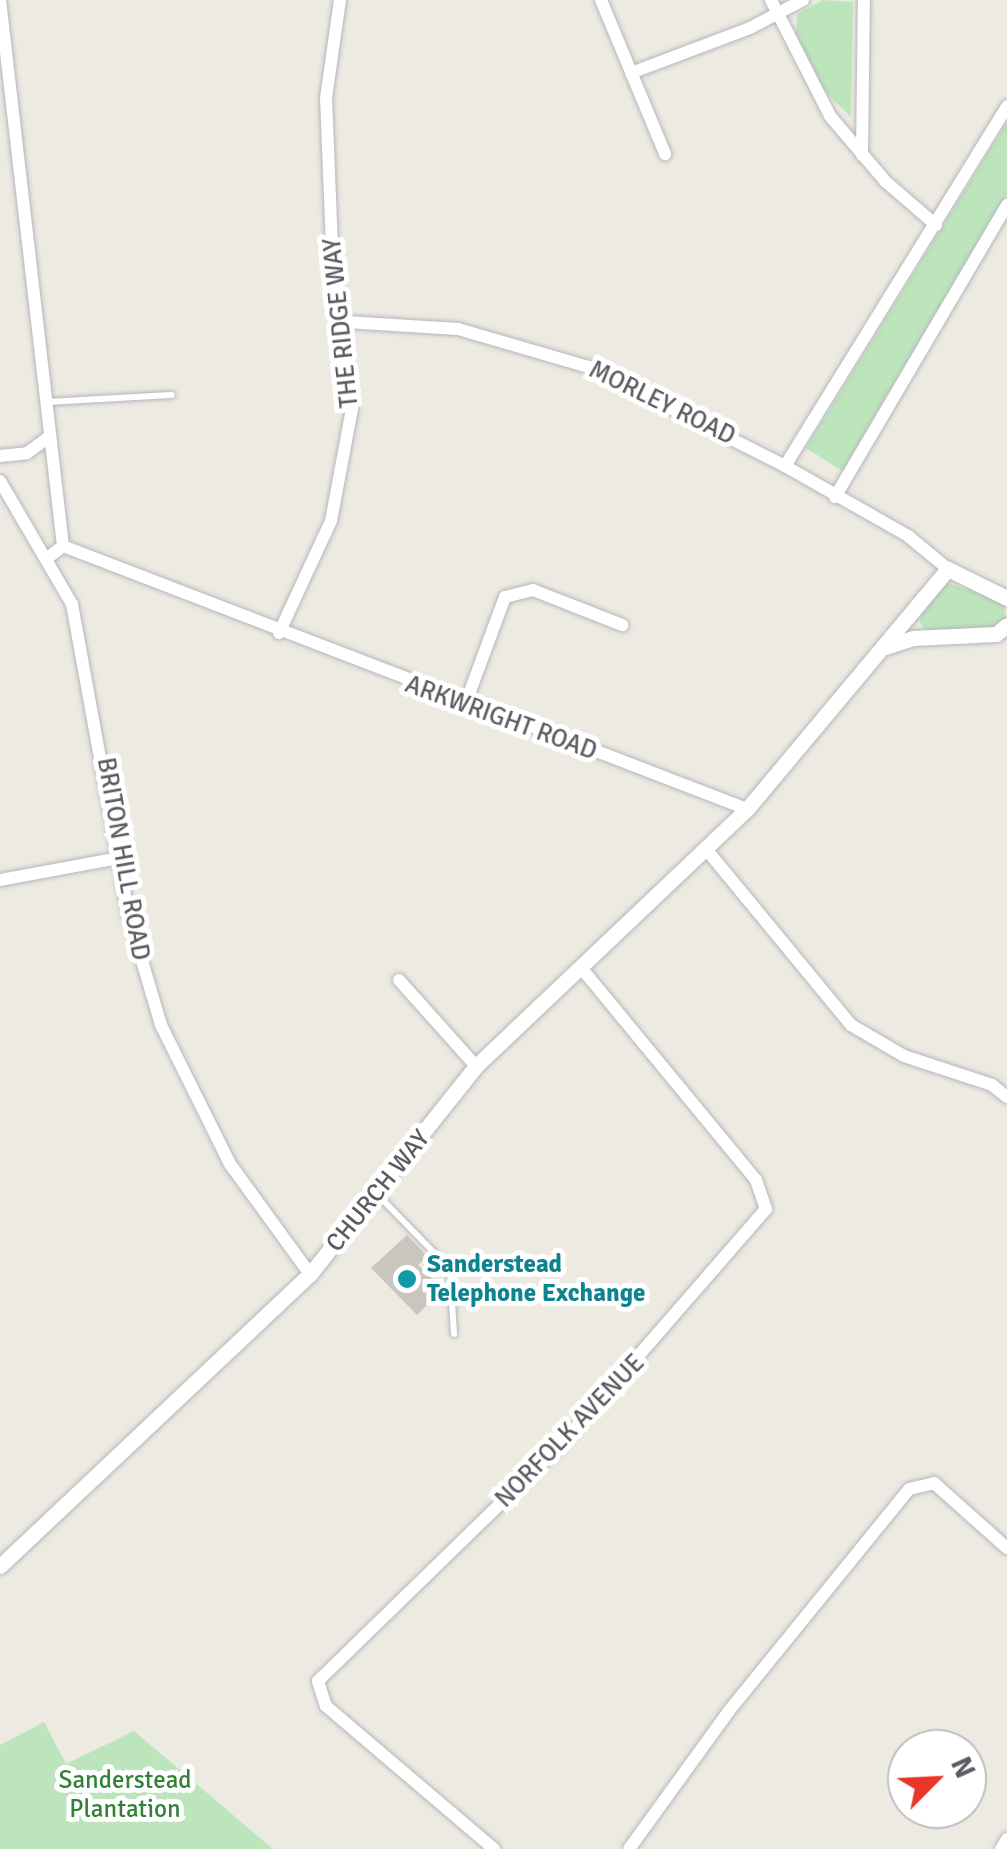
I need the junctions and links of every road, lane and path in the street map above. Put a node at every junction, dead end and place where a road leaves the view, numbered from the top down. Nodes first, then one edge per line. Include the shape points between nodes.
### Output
1 (0, 0) edge
2 (340, 0) edge
3 (601, 0) edge
4 (802, 0) edge
5 (864, 0) edge
6 (773, 7) edge
7 (631, 72) junction
8 (1007, 106) edge
9 (665, 154) dead end
10 (862, 155) junction
11 (1007, 205) edge
12 (936, 225) junction
13 (346, 322) junction
14 (172, 396) dead end
15 (45, 402) junction
16 (49, 437) junction
17 (0, 456) edge
18 (785, 466) junction
19 (0, 481) edge
20 (836, 497) junction
21 (63, 546) junction
22 (48, 557) junction
23 (948, 569) junction
24 (1004, 590) edge
25 (916, 606) junction
26 (622, 625) dead end
27 (1003, 631) edge
28 (279, 634) junction
29 (932, 637) junction
30 (882, 649) junction
31 (465, 705) junction
32 (747, 808) junction
33 (706, 849) junction
34 (119, 858) junction
35 (0, 880) edge
36 (582, 968) junction
37 (399, 980) dead end
38 (476, 1066) junction
39 (1007, 1097) edge
40 (377, 1194) junction
41 (310, 1274) junction
42 (454, 1334) dead end
43 (1007, 1548) edge
44 (0, 1566) edge
45 (1007, 1839) edge
46 (494, 1849) edge
47 (629, 1849) edge
48 (1002, 1849) edge

1 - 15 street
2 - 13 street, THE RIDGE WAY via 326,98 332,247
3 - 7 street
4 - 6 street
5 - 10 street
6 - 7 street
6 - 10 street via 830,116
7 - 9 street
8 - 12 street
10 - 12 street
11 - 20 street
12 - 18 street
13 - 18 street, MORLEY ROAD via 458,328 524,343 650,394
13 - 28 street, THE RIDGE WAY via 352,409 344,466 331,520
14 - 15 lane
15 - 16 street
16 - 17 street via 27,453
16 - 21 street
18 - 20 street, MORLEY ROAD
19 - 22 street, BRITON HILL ROAD
20 - 23 street, MORLEY ROAD via 908,536
21 - 22 street
21 - 28 street, ARKWRIGHT ROAD
22 - 34 street, BRITON HILL ROAD via 72,604
23 - 24 street
23 - 25 street
25 - 29 street via 914,624
25 - 30 street
26 - 31 street via 532,590 505,597
27 - 29 street
28 - 31 street, ARKWRIGHT ROAD
29 - 30 street
30 - 32 street
31 - 32 street, ARKWRIGHT ROAD
32 - 33 street, CHURCH WAY
33 - 36 street, CHURCH WAY
33 - 39 street via 851,1026 904,1056 992,1085
34 - 35 street
34 - 41 street, BRITON HILL ROAD via 142,968 184,1081 230,1164
36 - 38 street, CHURCH WAY
36 - 46 street, NORFOLK AVENUE via 756,1180 766,1208 560,1446 318,1681 326,1706
37 - 38 street
38 - 40 street, CHURCH WAY
40 - 41 street, CHURCH WAY
40 - 42 lane via 450,1269
41 - 44 street, CHURCH WAY
43 - 47 street via 934,1483 909,1489 728,1712
45 - 48 street

